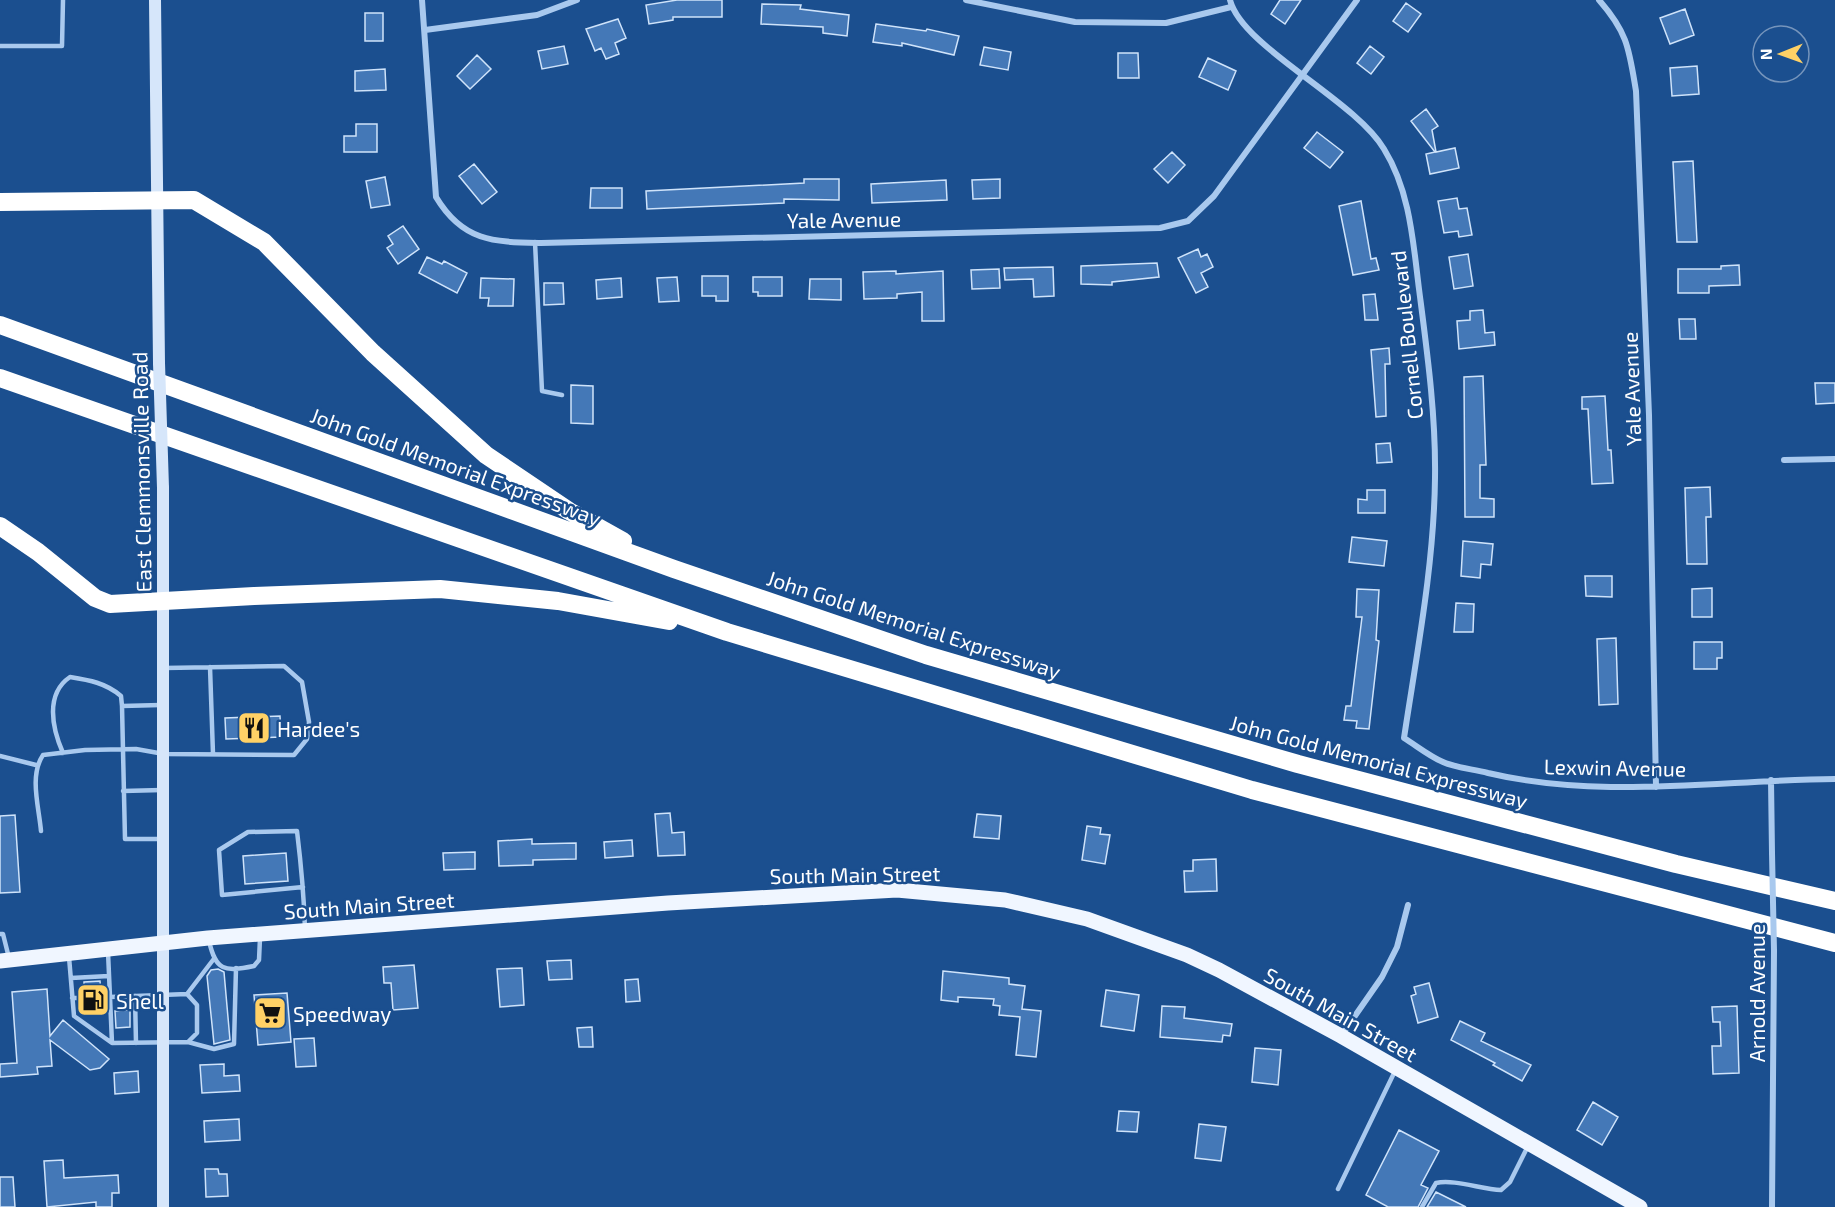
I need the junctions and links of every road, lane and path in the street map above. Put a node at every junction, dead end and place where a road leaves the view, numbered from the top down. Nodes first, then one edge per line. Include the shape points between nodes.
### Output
1 (63, 0) edge
2 (155, 0) edge
3 (422, 0) edge
4 (577, 0) edge
5 (966, 0) edge
6 (1357, 0) edge
7 (1599, 0) edge
8 (1230, 4) edge
9 (425, 30) junction
10 (0, 46) edge
11 (1305, 75) junction
12 (158, 199) junction
13 (0, 202) edge
14 (535, 242) junction
15 (0, 326) edge
16 (0, 378) edge
17 (562, 395) dead end
18 (1835, 459) edge
19 (1784, 460) dead end
20 (0, 526) edge
21 (674, 569) junction
22 (163, 601) junction
23 (727, 632) junction
24 (210, 667) junction
25 (164, 668) junction
26 (164, 705) junction
27 (122, 706) junction
28 (1404, 738) joint
29 (123, 749) junction
30 (63, 753) junction
31 (164, 754) junction
32 (213, 754) junction
33 (0, 756) edge
34 (36, 765) junction
35 (1835, 779) edge
36 (1771, 780) junction
37 (1656, 787) junction
38 (164, 790) junction
39 (123, 791) junction
40 (41, 831) dead end
41 (163, 839) junction
42 (303, 887) junction
43 (1835, 901) edge
44 (1408, 905) dead end
45 (305, 931) junction
46 (0, 934) edge
47 (260, 934) junction
48 (208, 938) junction
49 (164, 943) junction
50 (1835, 943) edge
51 (108, 951) junction
52 (69, 954) junction
53 (213, 960) junction
54 (5, 961) edge
55 (236, 969) junction
56 (109, 976) junction
57 (71, 978) junction
58 (187, 994) junction
59 (164, 995) junction
60 (135, 996) junction
61 (110, 997) junction
62 (72, 998) junction
63 (84, 998) dead end
64 (101, 998) dead end
65 (1341, 1036) junction
66 (188, 1042) junction
67 (111, 1043) junction
68 (136, 1043) junction
69 (164, 1043) junction
70 (1396, 1069) junction
71 (1529, 1144) junction
72 (1338, 1189) dead end
73 (163, 1207) edge
74 (1422, 1207) edge
75 (1640, 1207) edge
76 (1772, 1207) edge

1 - 10 lane via 62,46
2 - 12 main road, East Clemmonsville Road
3 - 9 street, Yale Avenue
4 - 9 street via 537,15
5 - 8 street via 1075,22 1166,23
6 - 11 street, Yale Avenue
7 - 37 street, Yale Avenue via 1628,42 1636,91 1649,415
8 - 11 street, Cornell Boulevard via 1260,41
9 - 14 street, Yale Avenue via 436,197 453,221 484,239
11 - 14 street, Yale Avenue via 1200,213 1174,226
11 - 28 street, Cornell Boulevard via 1348,109 1384,148 1408,207 1429,367 1435,477 1427,588
12 - 13 highway
12 - 21 highway via 194,200 264,242 374,353 486,455 569,511
12 - 22 main road, East Clemmonsville Road, bridge
14 - 17 lane via 542,391
15 - 21 highway, John Gold Memorial Expressway
16 - 23 highway
18 - 19 street
20 - 22 highway via 95,598 110,604
21 - 43 highway, John Gold Memorial Expressway via 926,655 1298,764 1676,864
22 - 23 highway via 440,589 558,601
22 - 25 main road, East Clemmonsville Road
23 - 50 highway via 1252,790
24 - 25 lane
24 - 32 lane
24 - 32 lane via 284,666 302,682 309,722 307,739 294,755
25 - 26 main road, East Clemmonsville Road
26 - 27 lane
26 - 31 main road, East Clemmonsville Road
27 - 29 lane
27 - 30 lane via 121,696 108,687 70,677 62,682 56,691 53,719
28 - 37 street, Lexwin Avenue via 1444,762 1525,782
29 - 30 lane
29 - 31 lane
29 - 39 lane
30 - 34 lane via 43,755
31 - 32 lane
31 - 38 main road, East Clemmonsville Road
33 - 34 lane
34 - 40 lane
35 - 36 street, Lexwin Avenue
36 - 37 street, Lexwin Avenue
36 - 76 street, Arnold Avenue, bridge
38 - 39 lane
38 - 41 main road, East Clemmonsville Road
39 - 41 lane via 125,838
41 - 49 main road, East Clemmonsville Road
42 - 42 lane via 297,831 248,832 219,850 222,894
42 - 45 lane
44 - 65 street via 1397,947 1387,967
45 - 47 main road, South Main Street
45 - 65 main road, South Main Street via 691,901 867,891 947,893 1005,900 1124,931 1219,970
46 - 54 lane
47 - 48 main road, South Main Street
47 - 55 lane via 259,960 254,966
48 - 49 main road, South Main Street
48 - 53 lane
49 - 51 main road, South Main Street
49 - 59 main road, East Clemmonsville Road
51 - 52 main road, South Main Street
51 - 56 lane
52 - 54 main road, South Main Street
52 - 57 lane
53 - 55 lane via 220,966
53 - 58 lane
55 - 66 lane via 234,1044 214,1049
56 - 57 lane
56 - 61 lane
57 - 62 lane
58 - 59 lane
58 - 66 lane via 197,1005 197,1033
59 - 60 lane
59 - 69 main road, East Clemmonsville Road
60 - 61 lane
60 - 68 lane
61 - 64 lane
61 - 67 lane
62 - 63 lane
62 - 67 lane via 74,1016
65 - 70 main road, South Main Street
66 - 69 lane
67 - 68 lane
68 - 69 lane
69 - 73 main road, East Clemmonsville Road
70 - 71 main road, South Main Street
70 - 72 lane
71 - 74 lane via 1514,1175 1501,1190 1444,1181 1436,1183
71 - 75 main road, South Main Street

